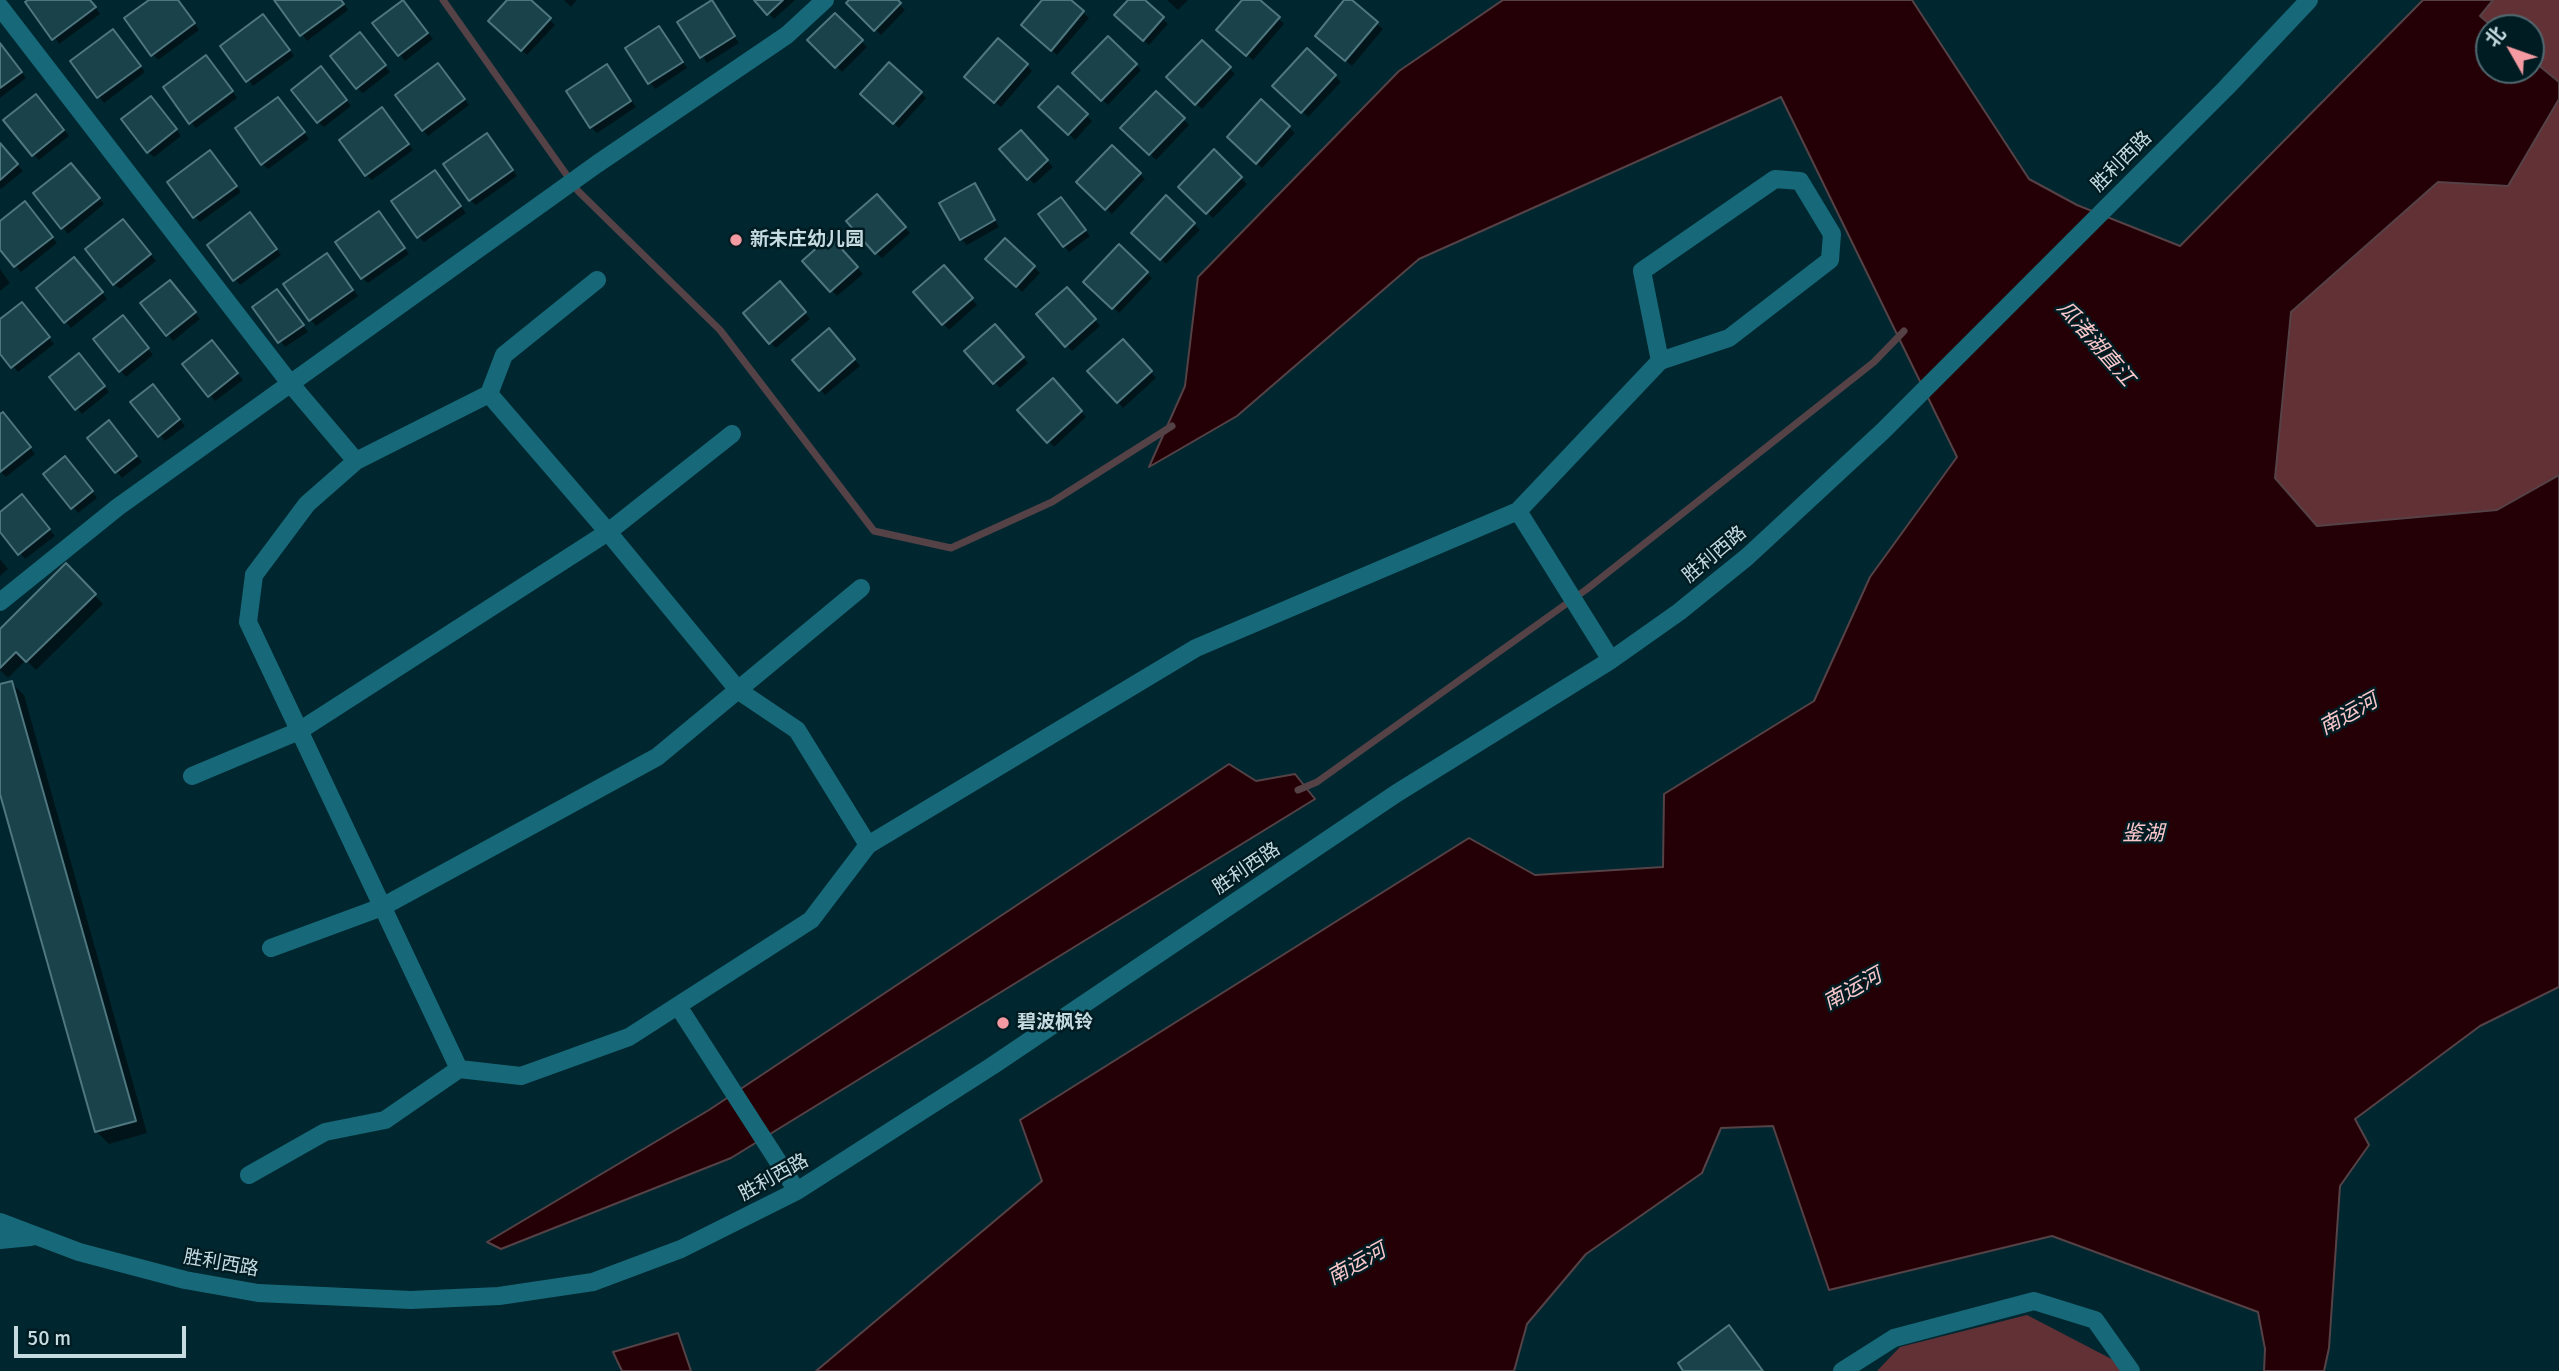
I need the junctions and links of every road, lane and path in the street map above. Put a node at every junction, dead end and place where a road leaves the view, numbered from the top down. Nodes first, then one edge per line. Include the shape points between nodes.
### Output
1 (825, 0) edge
2 (2309, 0) edge
3 (0, 7) edge
4 (597, 280) dead end
5 (1660, 361) junction
6 (289, 382) junction
7 (489, 394) junction
8 (732, 434) dead end
9 (356, 461) junction
10 (1518, 511) junction
11 (608, 532) junction
12 (861, 588) dead end
13 (0, 602) edge
14 (1611, 660) junction
15 (739, 691) junction
16 (299, 730) junction
17 (192, 775) dead end
18 (868, 845) junction
19 (382, 906) junction
20 (271, 948) dead end
21 (678, 1006) junction
22 (459, 1069) junction
23 (249, 1175) dead end
24 (797, 1191) junction
25 (0, 1222) edge
26 (0, 1240) edge
27 (79, 1252) junction
28 (1842, 1371) edge
29 (2131, 1371) edge

1 - 6 street via 787,35
2 - 14 street, 胜利西路 via 1883,431 1747,557
3 - 6 street
4 - 7 street via 504,355
5 - 5 street via 1729,338 1829,260 1832,234 1800,181 1775,179 1642,271
5 - 10 street
6 - 9 street
6 - 13 street via 118,507
7 - 9 street
7 - 11 street
8 - 11 street
9 - 16 street via 307,504 254,575 248,622
10 - 14 street
10 - 18 street via 1196,648
11 - 15 street
11 - 16 street
12 - 15 street
14 - 24 street, 胜利西路 via 1397,793 992,1066
15 - 18 street via 797,730
15 - 19 street via 657,757
16 - 17 street
16 - 19 street
18 - 21 street via 811,920
19 - 20 street
19 - 22 street
21 - 22 street via 629,1037 521,1076
21 - 24 street
22 - 23 street via 386,1120 324,1132
24 - 27 street, 胜利西路 via 681,1250 593,1282 499,1296 411,1300 258,1293
25 - 27 street, 胜利西路
26 - 27 street via 40,1237
28 - 29 street via 1894,1338 2034,1301 2095,1320

